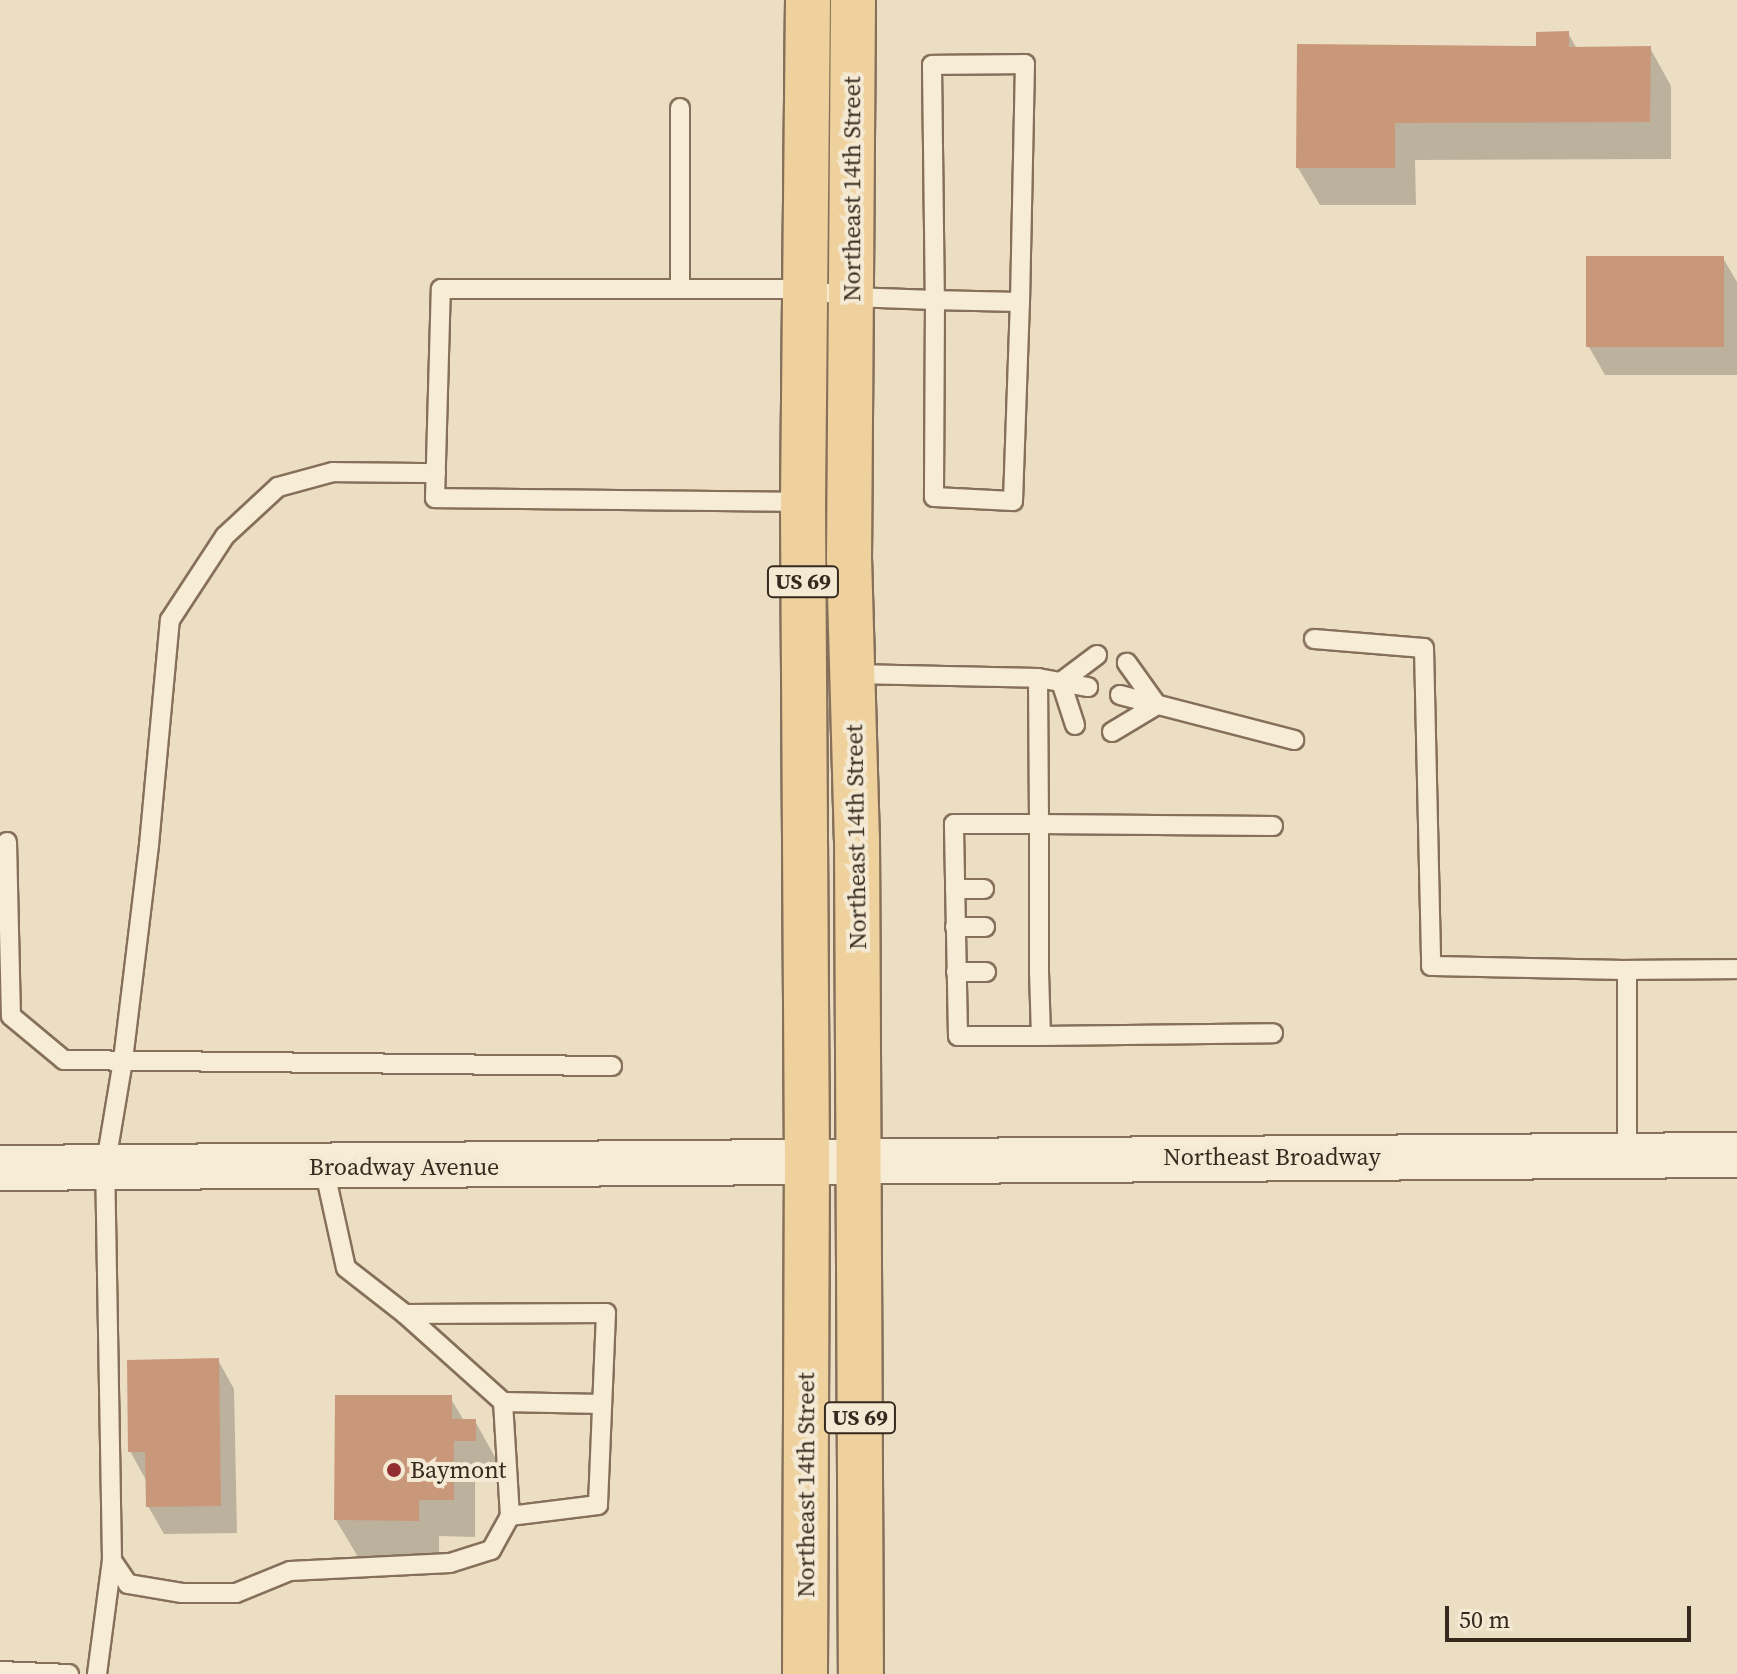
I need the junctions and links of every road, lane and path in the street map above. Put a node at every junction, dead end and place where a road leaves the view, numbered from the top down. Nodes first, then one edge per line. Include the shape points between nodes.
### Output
1 (808, 0) edge
2 (853, 0) edge
3 (680, 108) dead end
4 (680, 289) junction
5 (805, 289) junction
6 (851, 297) junction
7 (935, 300) junction
8 (1020, 302) junction
9 (436, 473) junction
10 (803, 502) junction
11 (1314, 639) dead end
12 (1097, 655) dead end
13 (1127, 663) dead end
14 (853, 674) junction
15 (1038, 678) junction
16 (1061, 682) junction
17 (1088, 687) dead end
18 (1120, 695) dead end
19 (1157, 705) junction
20 (1075, 725) dead end
21 (1112, 732) dead end
22 (1294, 740) dead end
23 (1039, 824) junction
24 (1273, 826) dead end
25 (7, 842) dead end
26 (955, 889) junction
27 (984, 889) dead end
28 (955, 927) junction
29 (985, 927) dead end
30 (1020, 927) dead end
31 (1039, 928) junction
32 (1737, 969) edge
33 (1627, 970) junction
34 (956, 972) junction
35 (986, 972) dead end
36 (1273, 1033) dead end
37 (1041, 1036) junction
38 (123, 1060) junction
39 (612, 1066) dead end
40 (1627, 1155) junction
41 (1737, 1155) edge
42 (860, 1162) junction
43 (807, 1164) junction
44 (0, 1168) edge
45 (105, 1168) junction
46 (324, 1168) junction
47 (405, 1314) junction
48 (503, 1402) junction
49 (602, 1404) junction
50 (510, 1516) junction
51 (112, 1560) junction
52 (0, 1671) edge
53 (69, 1674) edge
54 (97, 1674) edge
55 (805, 1674) edge
56 (861, 1674) edge

1 - 5 main road, Northeast 14th Street / US 69
2 - 6 main road, Northeast 14th Street / US 69
3 - 4 lane
4 - 5 lane
4 - 9 lane via 441,289
5 - 6 lane
5 - 10 main road, Northeast 14th Street / US 69
6 - 7 lane
6 - 14 main road, Northeast 14th Street / US 69
7 - 8 lane
7 - 8 lane via 934,497 1013,501
7 - 8 lane via 932,65 1025,64
9 - 10 lane via 435,498
9 - 38 lane via 333,472 278,487 225,536 170,620
10 - 43 main road, Northeast 14th Street / US 69
11 - 33 lane via 1424,648 1431,966
12 - 16 lane
13 - 19 lane
14 - 15 lane
14 - 42 main road, Northeast 14th Street / US 69
15 - 16 lane
15 - 23 lane
16 - 17 lane
16 - 20 lane
18 - 19 lane
19 - 21 lane
19 - 22 lane
23 - 24 lane
23 - 26 lane via 954,824
23 - 31 lane via 1030,889
25 - 38 lane via 11,1016 64,1060
26 - 27 lane
26 - 28 lane
28 - 29 lane
28 - 34 lane
30 - 31 lane
31 - 37 lane via 1030,972
32 - 33 lane
33 - 40 lane
34 - 35 lane
34 - 37 lane via 958,1036
36 - 37 lane
38 - 39 lane
38 - 45 lane
40 - 41 main road, Northeast Broadway
40 - 42 main road, Northeast Broadway
42 - 43 main road, Northeast Broadway
42 - 56 main road, Northeast 14th Street / US 69
43 - 46 main road, Broadway Avenue
43 - 55 main road, Northeast 14th Street / US 69
44 - 45 main road, Broadway Avenue
45 - 46 main road, Broadway Avenue
45 - 51 lane
46 - 47 lane via 346,1268
47 - 48 lane
47 - 49 lane via 606,1313
48 - 49 lane
48 - 50 lane
49 - 50 lane via 598,1505
50 - 51 lane via 491,1550 450,1563 290,1571 236,1593 182,1593 128,1584
51 - 54 lane
52 - 53 lane

